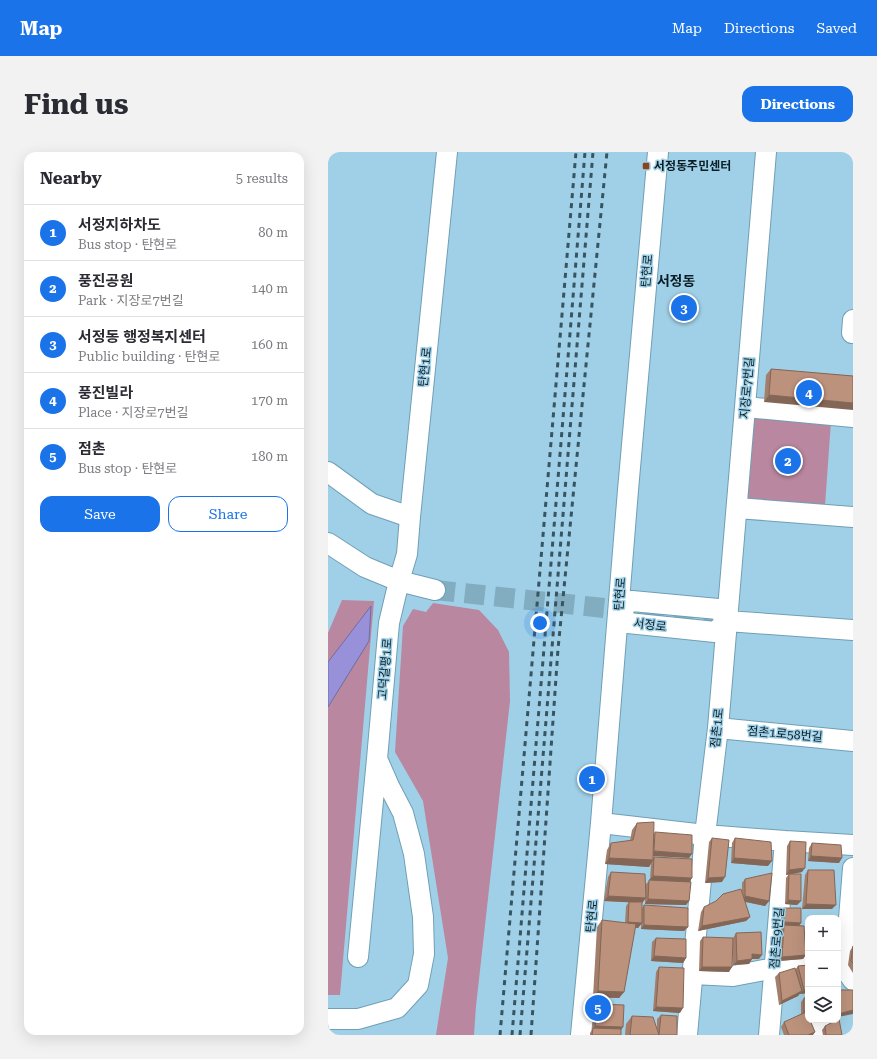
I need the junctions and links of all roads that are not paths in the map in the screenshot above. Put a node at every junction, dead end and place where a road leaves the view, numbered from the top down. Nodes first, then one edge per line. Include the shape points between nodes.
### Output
1 (447, 152) edge
2 (658, 152) edge
3 (766, 152) edge
4 (853, 320) edge
5 (853, 334) edge
6 (746, 407) junction
7 (853, 417) edge
8 (328, 472) edge
9 (737, 508) junction
10 (410, 517) junction
11 (853, 517) edge
12 (328, 543) edge
13 (399, 581) junction
14 (435, 590) tunnel mouth
15 (619, 609) junction
16 (727, 620) junction
17 (853, 630) edge
18 (718, 728) junction
19 (853, 741) edge
20 (377, 759) junction
21 (601, 823) junction
22 (705, 835) junction
23 (785, 841) junction
24 (853, 845) edge
25 (853, 868) edge
26 (358, 957) dead end
27 (805, 964) edge
28 (774, 968) junction
29 (845, 973) edge
30 (693, 974) junction
31 (328, 1019) edge
32 (819, 1023) edge
33 (581, 1035) edge
34 (687, 1035) edge
35 (769, 1035) edge
36 (816, 1035) edge

1 - 10 street, 탄현1로
2 - 15 street, 탄현로
3 - 6 street, 지장로7번길
4 - 5 street
6 - 7 street
6 - 9 street, 지장로7번길
8 - 10 street via 372,504
9 - 11 street
9 - 16 street, 지장로7번길
10 - 13 street, 탄현1로 via 407,554
12 - 13 street via 365,567
13 - 14 street
13 - 20 street, 고덕갈평1로 via 389,623
15 - 16 street, 서정로 via 632,600 718,610
15 - 21 street, 탄현로
16 - 17 street
16 - 18 street, 점촌1로
18 - 19 street, 점촌1로58번길
18 - 22 street, 점촌1로
20 - 26 street, 고덕갈평1로
20 - 31 street via 403,813 414,854 423,917 424,954 418,985 397,1008 358,1019
21 - 22 street
21 - 33 street, 탄현로
22 - 23 street
22 - 30 street, 점촌1로
23 - 24 street
23 - 28 street, 점촌로9번길
25 - 29 street
27 - 28 street
28 - 30 street via 733,976
28 - 35 street, 점촌로9번길
30 - 34 street, 점촌1로
32 - 36 street

